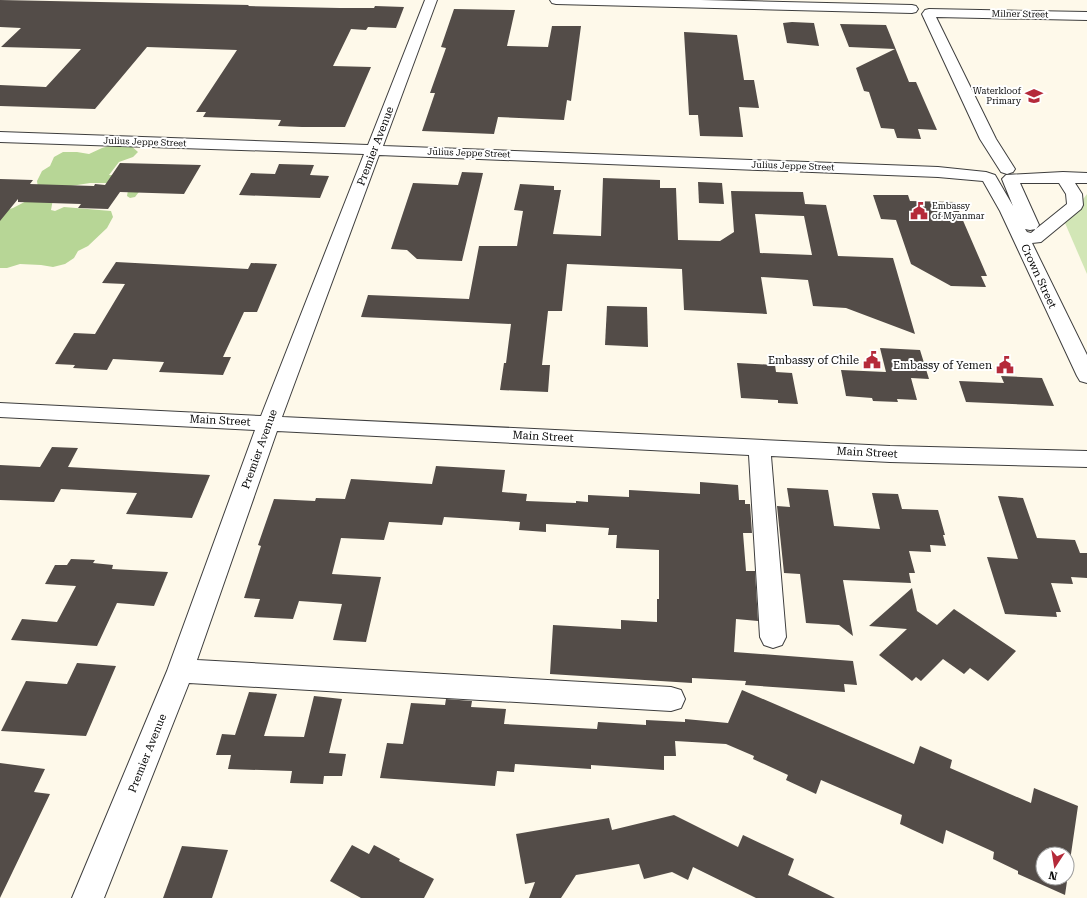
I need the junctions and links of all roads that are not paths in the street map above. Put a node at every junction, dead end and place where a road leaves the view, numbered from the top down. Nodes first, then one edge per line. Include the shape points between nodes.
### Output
1 (431, 0) edge
2 (556, 0) edge
3 (919, 9) edge
4 (1087, 16) edge
5 (0, 137) edge
6 (982, 138) junction
7 (373, 150) junction
8 (986, 173) junction
9 (1010, 174) junction
10 (1059, 177) junction
11 (1087, 178) edge
12 (1016, 212) junction
13 (1028, 237) junction
14 (1087, 340) edge
15 (1087, 376) edge
16 (0, 410) edge
17 (269, 422) junction
18 (759, 447) junction
19 (1087, 459) edge
20 (773, 637) dead end
21 (180, 671) junction
22 (671, 699) dead end
23 (88, 898) edge

1 - 7 street, Premier Avenue
2 - 3 street, Milner Street
3 - 4 street, Milner Street
3 - 6 street, Crown Street
5 - 7 street, Julius Jeppe Street
6 - 8 street, Crown Street
6 - 9 street, Crown Street
7 - 8 street, Julius Jeppe Street
7 - 17 street, Premier Avenue
8 - 9 street, Julius Jeppe Street via 1001,181
8 - 12 street, Crown Street
9 - 10 street
9 - 12 street, Crown Street
10 - 11 street
10 - 13 street via 1074,194 1075,204 1067,213
12 - 13 street, Crown Street
13 - 14 street, Crown Street
13 - 15 street, Crown Street
16 - 17 street, Main Street
17 - 18 street, Main Street
17 - 21 street, Premier Avenue
18 - 19 street, Main Street via 890,454
18 - 20 street
21 - 22 street
21 - 23 street, Premier Avenue

